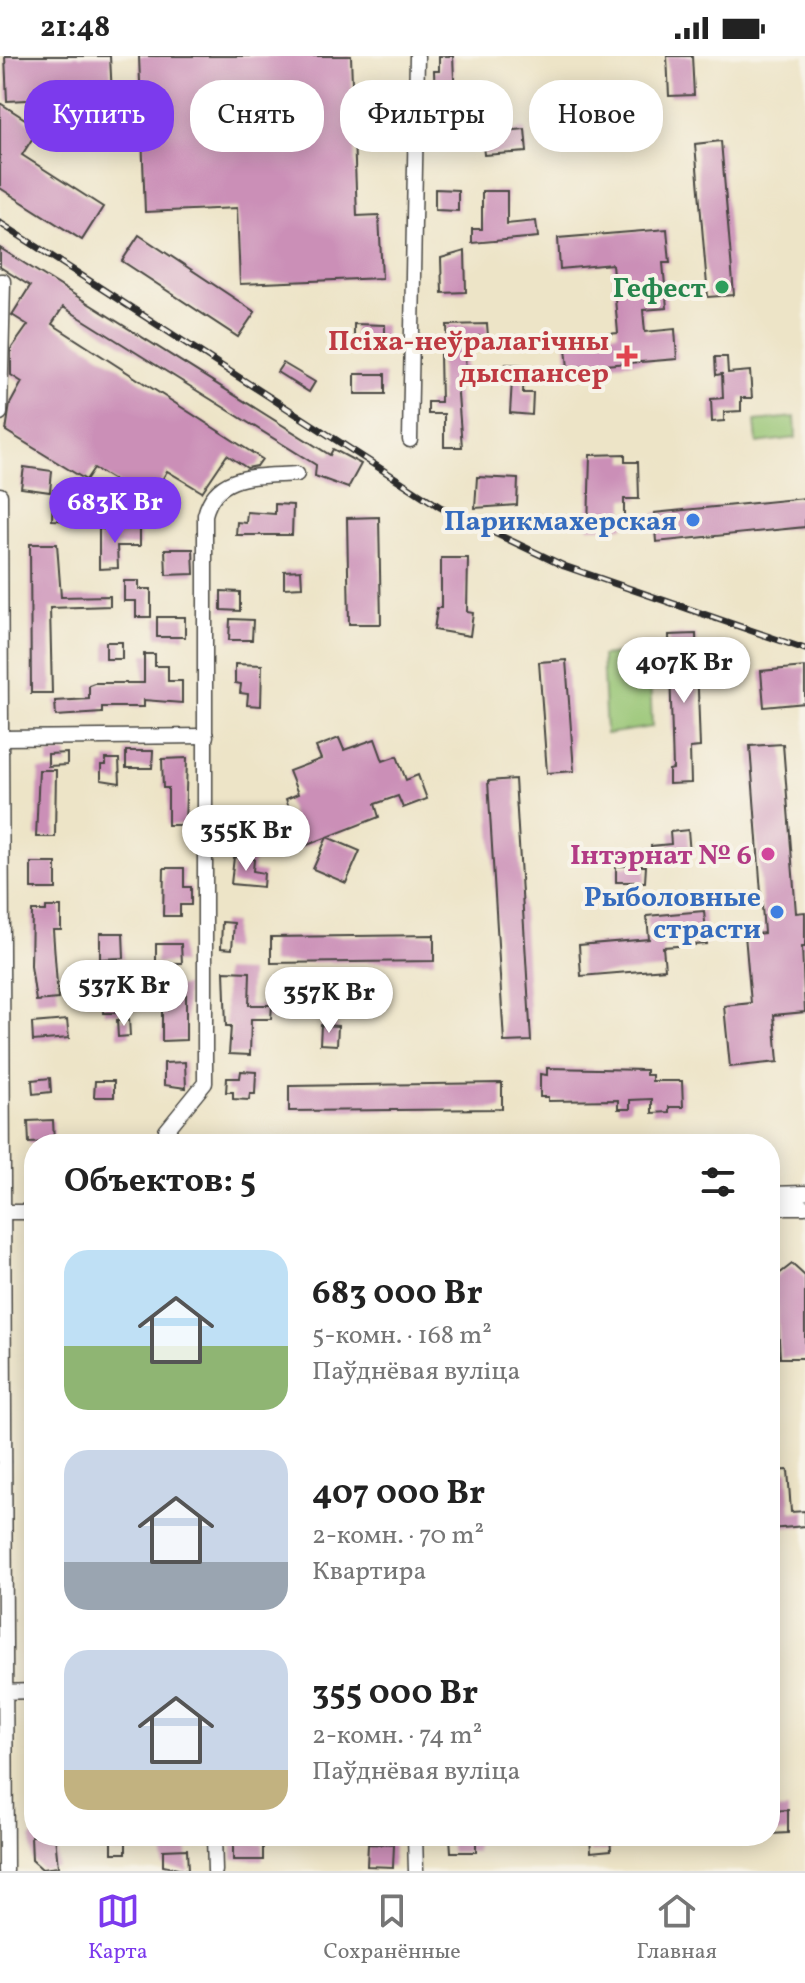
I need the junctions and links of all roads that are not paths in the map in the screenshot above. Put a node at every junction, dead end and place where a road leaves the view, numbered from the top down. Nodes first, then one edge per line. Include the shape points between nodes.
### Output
1 (417, 56) edge
2 (2, 281) edge
3 (0, 413) edge
4 (410, 440) dead end
5 (297, 474) dead end
6 (0, 495) edge
7 (206, 736) junction
8 (1, 738) edge
9 (166, 1134) edge
10 (805, 1193) edge
11 (780, 1194) edge
12 (780, 1207) edge
13 (805, 1207) edge
14 (2, 1212) edge
15 (24, 1212) edge
16 (24, 1691) edge
17 (3, 1692) edge
18 (214, 1846) edge
19 (415, 1846) edge
20 (6, 1871) edge
21 (215, 1871) edge
22 (416, 1871) edge

1 - 4 street
2 - 3 street
5 - 7 street via 229,480 208,501
6 - 8 street
7 - 8 street
7 - 9 street via 205,1083
8 - 14 street
10 - 11 street
12 - 13 street
14 - 15 street
14 - 17 street
16 - 17 street
17 - 20 street
18 - 21 street
19 - 22 street

